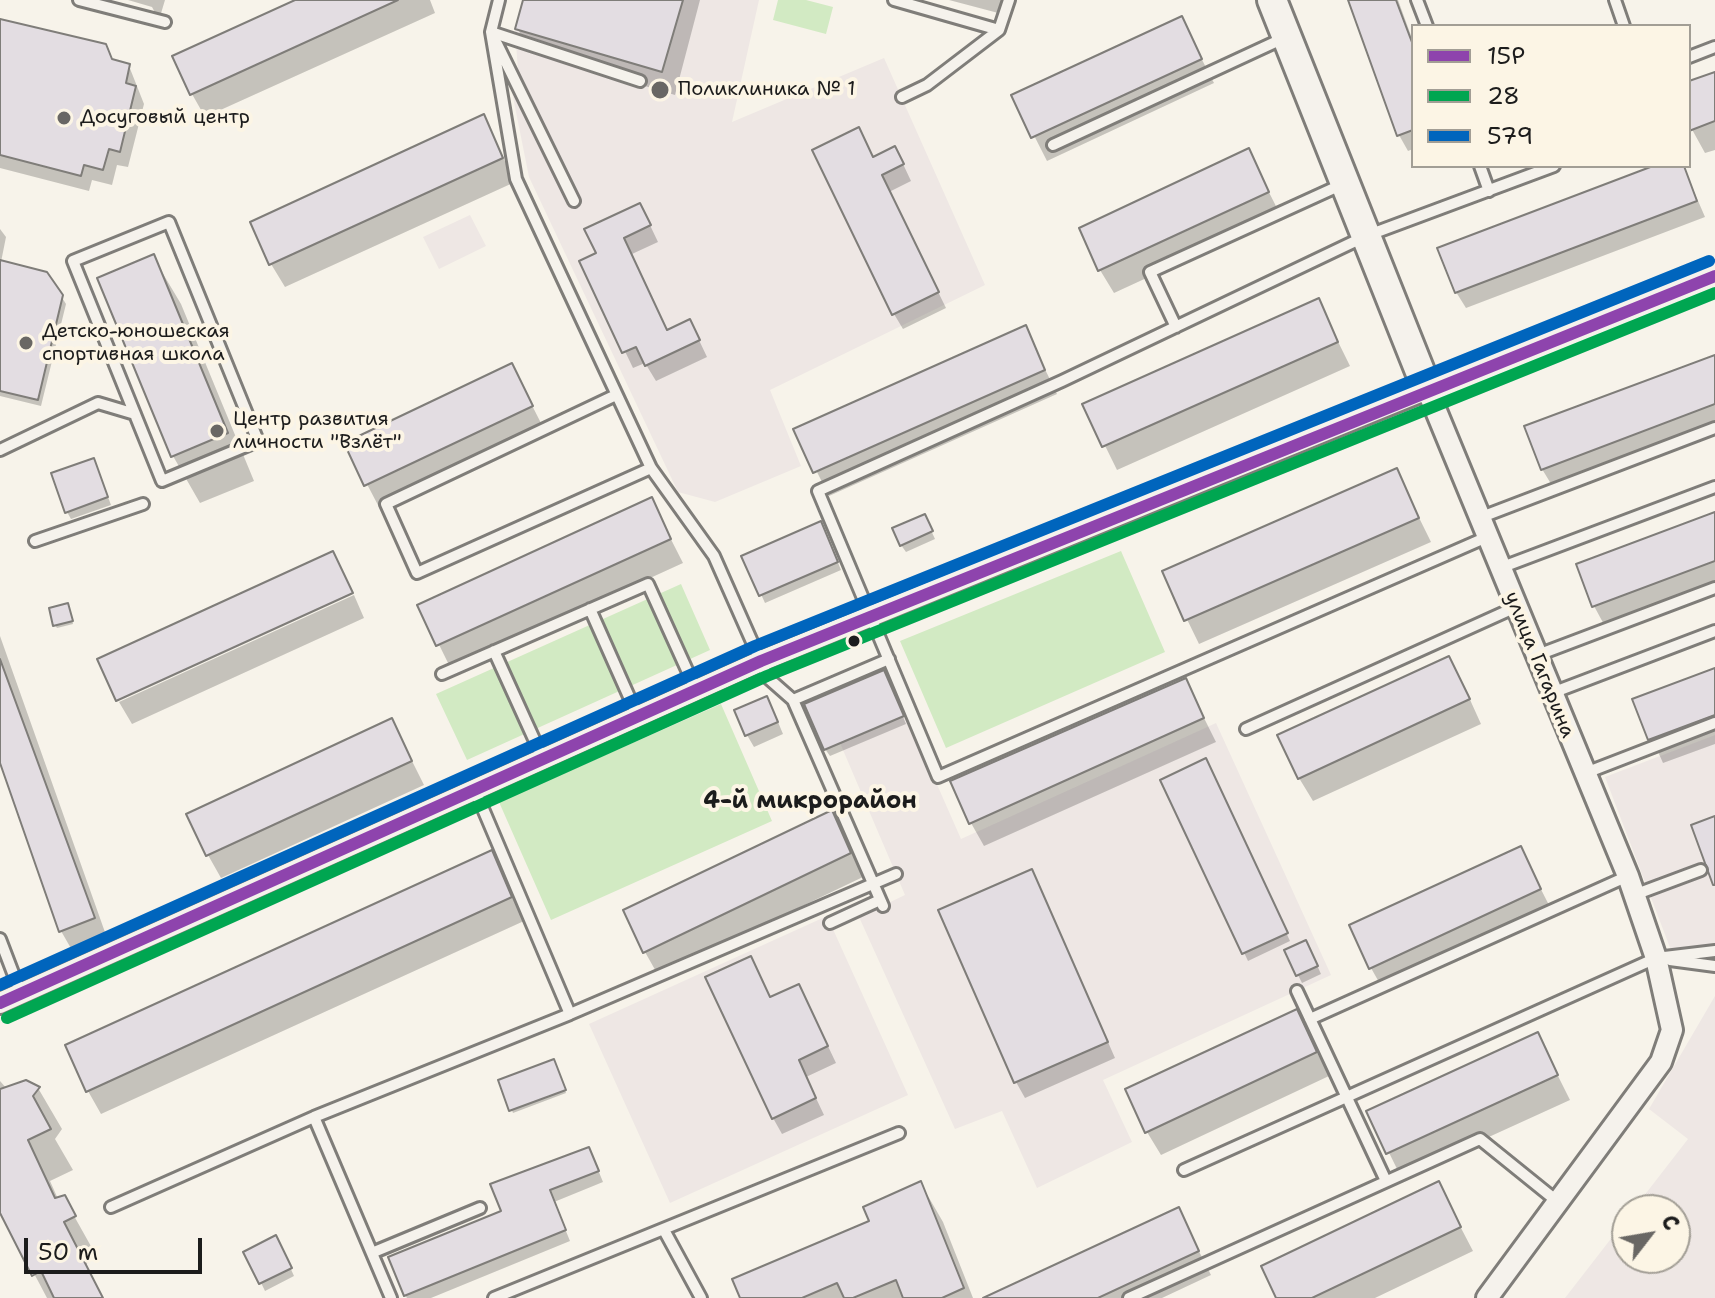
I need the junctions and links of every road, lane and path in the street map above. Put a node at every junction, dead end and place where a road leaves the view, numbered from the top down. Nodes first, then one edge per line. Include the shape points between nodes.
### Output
1 (79, 0) edge
2 (499, 0) edge
3 (894, 0) edge
4 (1009, 0) edge
5 (1272, 0) edge
6 (1417, 0) edge
7 (1615, 0) edge
8 (165, 22) dead end
9 (1426, 24) edge
10 (1623, 24) edge
11 (999, 30) junction
12 (491, 32) junction
13 (1287, 37) junction
14 (1715, 47) edge
15 (1691, 56) edge
16 (640, 81) dead end
17 (902, 97) dead end
18 (1053, 145) dead end
19 (1481, 168) edge
20 (1549, 168) edge
21 (1345, 183) junction
22 (1489, 191) junction
23 (574, 201) dead end
24 (1366, 236) junction
25 (1715, 276) edge
26 (1176, 327) junction
27 (1427, 389) junction
28 (616, 395) junction
29 (135, 414) junction
30 (1715, 428) edge
31 (0, 450) edge
32 (651, 468) junction
33 (1715, 487) edge
34 (143, 504) dead end
35 (1483, 527) junction
36 (35, 541) dead end
37 (1500, 568) junction
38 (1715, 588) edge
39 (1516, 607) junction
40 (590, 609) junction
41 (871, 616) junction
42 (1715, 631) edge
43 (494, 651) junction
44 (1535, 656) junction
45 (889, 659) junction
46 (761, 661) junction
47 (442, 674) dead end
48 (696, 690) junction
49 (1550, 694) junction
50 (793, 700) junction
51 (638, 717) junction
52 (1715, 723) edge
53 (1246, 729) dead end
54 (543, 759) junction
55 (1583, 774) junction
56 (475, 790) junction
57 (1701, 870) dead end
58 (896, 874) dead end
59 (873, 884) junction
60 (1631, 885) junction
61 (830, 923) dead end
62 (0, 939) edge
63 (1715, 951) edge
64 (1656, 958) junction
65 (1715, 966) edge
66 (1297, 991) dead end
67 (21, 994) junction
68 (0, 1003) edge
69 (570, 1014) junction
70 (1310, 1019) junction
71 (1347, 1097) junction
72 (314, 1117) junction
73 (899, 1133) dead end
74 (1184, 1170) dead end
75 (1386, 1181) junction
76 (1558, 1202) junction
77 (111, 1207) dead end
78 (480, 1208) dead end
79 (664, 1230) junction
80 (374, 1252) junction
81 (391, 1298) edge
82 (494, 1298) edge
83 (701, 1298) edge
84 (1129, 1298) edge
85 (1487, 1298) edge

1 - 8 lane
2 - 12 lane
3 - 11 lane
4 - 11 lane
5 - 13 street, улица Гагарина
6 - 9 lane
7 - 10 lane
11 - 17 lane via 927,85
12 - 16 lane
12 - 23 lane
12 - 28 lane via 516,179
13 - 18 lane
13 - 21 street, улица Гагарина
14 - 15 lane
19 - 22 lane
20 - 22 lane
21 - 24 street, улица Гагарина
21 - 26 lane via 1150,272
22 - 24 lane
24 - 26 lane
24 - 27 street, улица Гагарина
25 - 27 street
26 - 41 lane via 818,491
27 - 35 street, улица Гагарина
27 - 41 street
28 - 32 lane
28 - 32 lane via 386,504 417,573
29 - 29 lane via 73,261 169,222 258,441 162,481
29 - 31 lane via 98,403
30 - 35 lane
32 - 46 lane via 714,556
33 - 37 lane
34 - 36 lane
35 - 37 street, улица Гагарина
35 - 45 lane via 938,777
37 - 39 street, улица Гагарина
38 - 44 lane
39 - 44 street, улица Гагарина
39 - 53 lane
40 - 43 lane
40 - 48 lane via 648,584
40 - 51 lane
41 - 45 lane
41 - 46 street
42 - 49 lane
43 - 47 lane
43 - 54 lane
44 - 49 street, улица Гагарина
45 - 50 lane
46 - 48 street
46 - 50 lane via 768,678
48 - 51 street
49 - 55 street, улица Гагарина
50 - 59 lane
51 - 54 street
52 - 55 lane
54 - 56 street
55 - 60 street, улица Гагарина
56 - 67 street
56 - 69 lane
57 - 60 lane
58 - 59 lane
59 - 61 lane via 881,903
59 - 69 lane
60 - 64 street, улица Гагарина
60 - 70 lane
62 - 67 lane
63 - 64 lane
64 - 65 lane
64 - 71 lane
64 - 76 street, улица Гагарина via 1672,1030 1661,1062 1624,1120
66 - 70 lane
67 - 68 street
69 - 72 lane
70 - 71 lane
71 - 74 lane
71 - 75 lane
72 - 77 lane
72 - 80 lane
73 - 79 lane
75 - 76 lane via 1480,1139
75 - 84 lane
76 - 85 street, улица Гагарина
78 - 80 lane
79 - 82 lane
79 - 83 lane
80 - 81 lane

